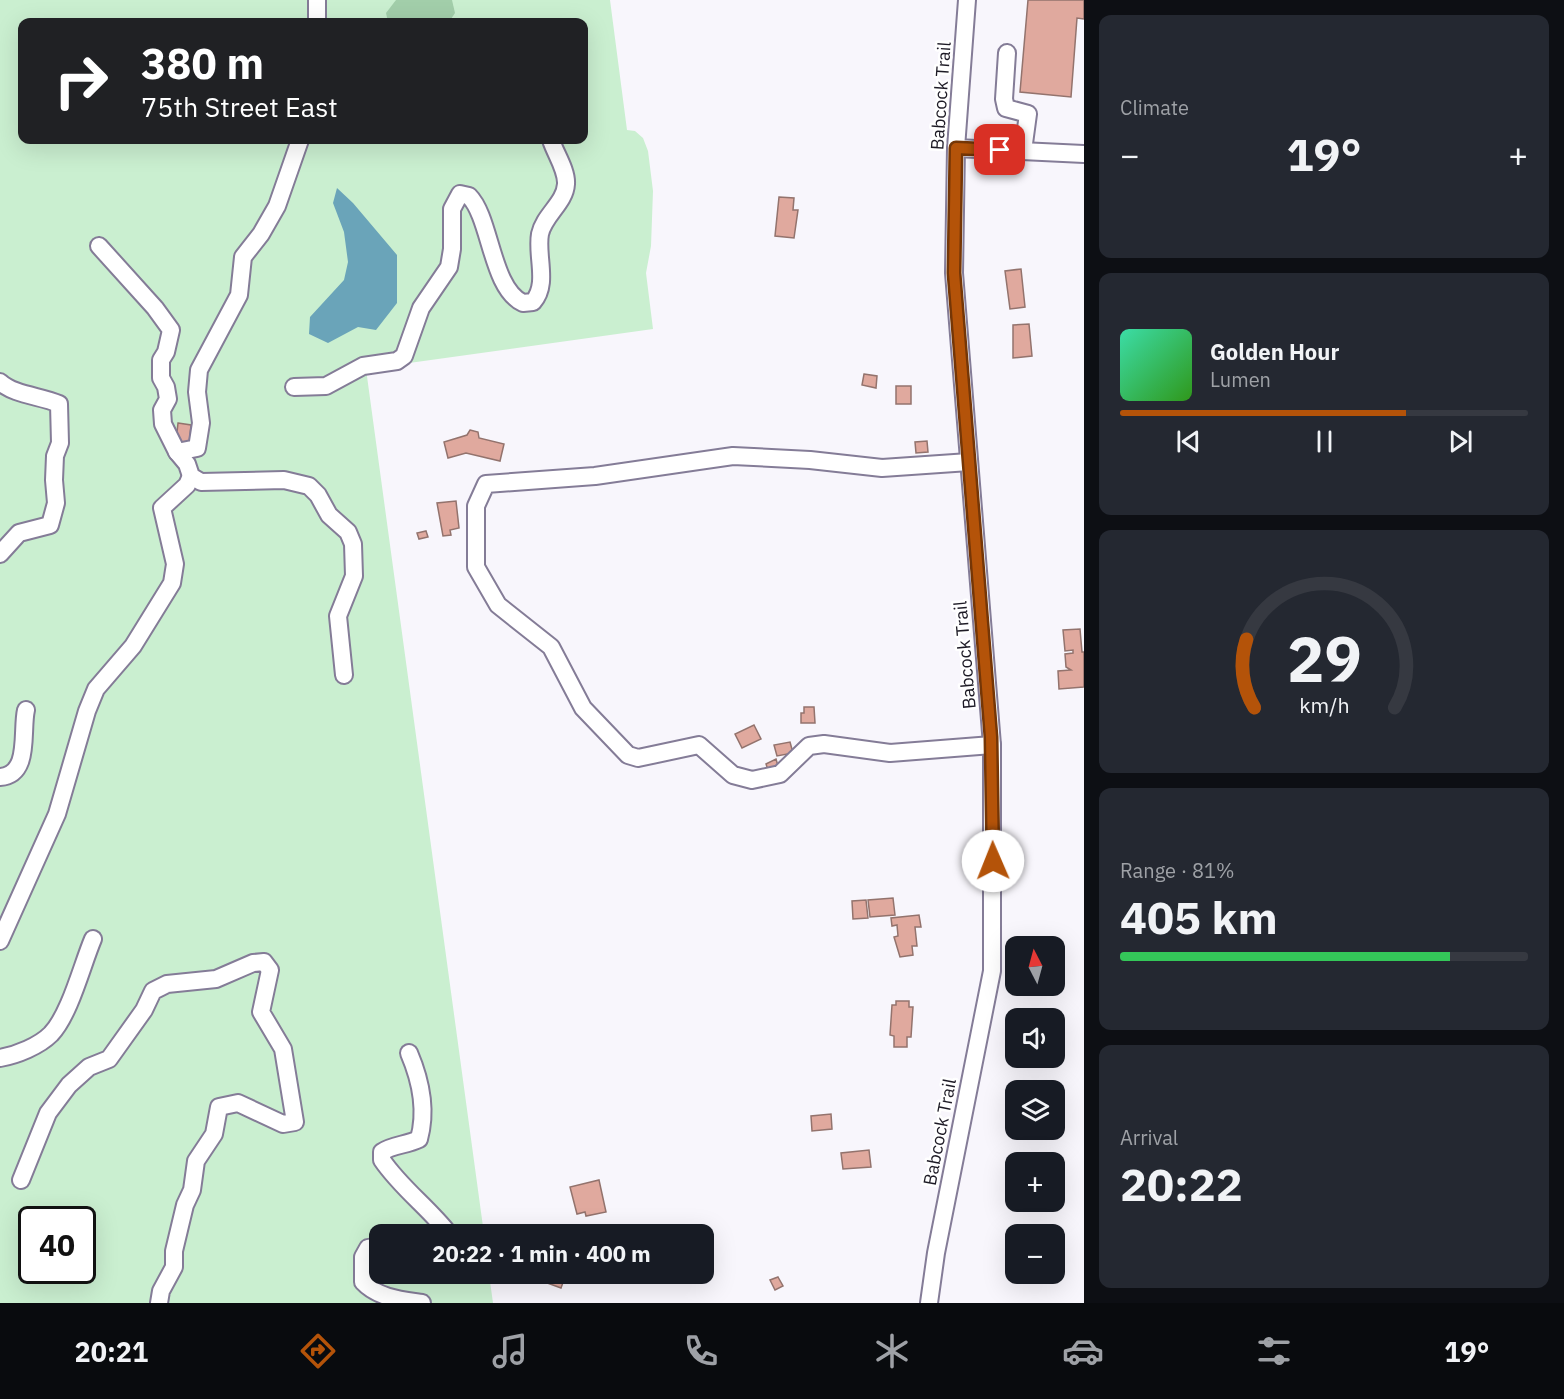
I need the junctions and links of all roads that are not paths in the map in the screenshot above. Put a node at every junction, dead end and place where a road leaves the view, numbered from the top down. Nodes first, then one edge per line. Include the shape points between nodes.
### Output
1 (317, 0) edge
2 (968, 0) edge
3 (317, 18) edge
4 (1007, 53) dead end
5 (299, 144) edge
6 (553, 144) edge
7 (956, 148) junction
8 (1023, 151) junction
9 (1084, 154) edge
10 (99, 246) dead end
11 (0, 382) edge
12 (294, 387) dead end
13 (177, 452) junction
14 (969, 462) junction
15 (191, 476) junction
16 (0, 554) edge
17 (344, 675) dead end
18 (26, 710) dead end
19 (992, 745) junction
20 (0, 777) edge
21 (93, 939) dead end
22 (0, 941) edge
23 (409, 1053) dead end
24 (0, 1058) edge
25 (21, 1180) dead end
26 (438, 1224) edge
27 (369, 1248) edge
28 (159, 1303) edge
29 (422, 1303) edge
30 (929, 1303) edge

1 - 3 street
2 - 7 street, Babcock Trail
4 - 8 street via 1006,108 1029,114
5 - 13 street via 277,206 243,257 239,295 199,370 201,423 197,448
6 - 12 street via 566,187 542,226 541,286 533,302 523,303 511,294 491,252 476,204 469,196 460,194 452,209 448,267 421,308 404,356 398,361 363,366 326,386
7 - 8 street
7 - 14 street, Babcock Trail via 954,273
8 - 9 street
10 - 13 street via 171,330 161,360 161,378 168,399 162,410 163,424
11 - 16 street via 6,388 59,404 60,443 55,456 56,503 50,525 19,533
13 - 15 street
14 - 19 street, Babcock Trail
14 - 19 street via 882,468 733,456 595,476 486,484 476,506 476,567 498,605 551,647 583,708 628,755 638,758 699,745 734,775 752,780 780,774 809,746 824,744 890,753
15 - 17 street via 201,482 284,480 309,486 329,515 348,532 353,544 354,576 338,616
15 - 22 street via 187,485 162,508 175,564 172,583 134,646 96,689 57,814
18 - 20 street via 22,725 23,757 15,771
19 - 30 street, Babcock Trail via 992,971
21 - 24 street via 65,1011 51,1034 27,1049
23 - 26 street via 423,1101 422,1128 419,1139 382,1152 382,1161 425,1204
25 - 28 street via 48,1113 89,1067 109,1059 153,991 167,984 216,979 264,962 270,978 261,1012 284,1049 295,1122 284,1124 238,1103 219,1107 214,1134 196,1161 192,1190 174,1251 174,1267
27 - 29 street via 363,1257 363,1282 395,1299

